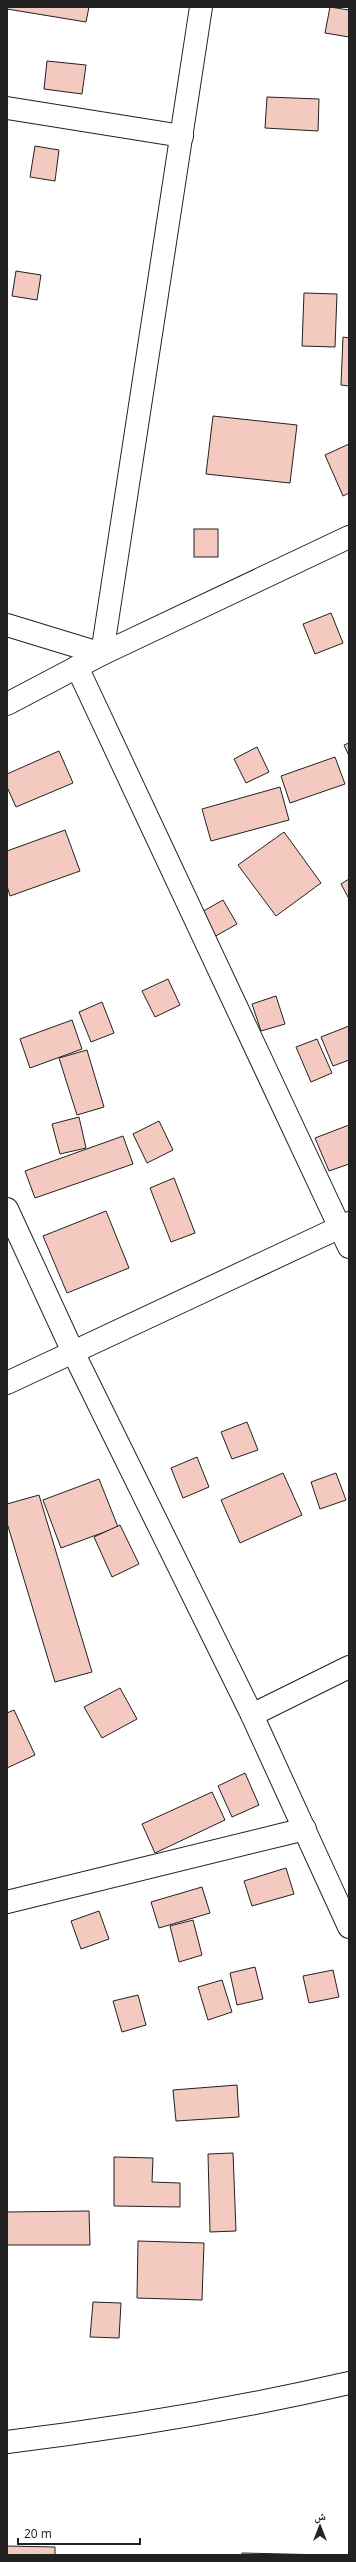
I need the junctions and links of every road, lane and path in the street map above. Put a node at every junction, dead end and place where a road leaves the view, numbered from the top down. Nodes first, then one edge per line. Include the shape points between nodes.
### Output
1 (201, 7) edge
2 (7, 108) edge
3 (182, 136) junction
4 (349, 537) edge
5 (7, 625) edge
6 (102, 654) junction
7 (76, 667) junction
8 (7, 704) edge
9 (7, 1209) edge
10 (346, 1232) edge
11 (73, 1352) junction
12 (7, 1382) edge
13 (349, 1666) edge
14 (252, 1715) junction
15 (305, 1829) junction
16 (7, 1902) edge
17 (349, 1927) edge
18 (349, 2383) edge
19 (7, 2442) edge

1 - 3 street
2 - 3 street
3 - 6 street
4 - 6 street
5 - 6 street
6 - 7 street
7 - 8 street
7 - 10 street
9 - 11 street
10 - 11 street
11 - 12 street
11 - 14 street
13 - 14 street
14 - 15 street
15 - 16 street
15 - 17 street
18 - 19 street via 264,2402 89,2432

